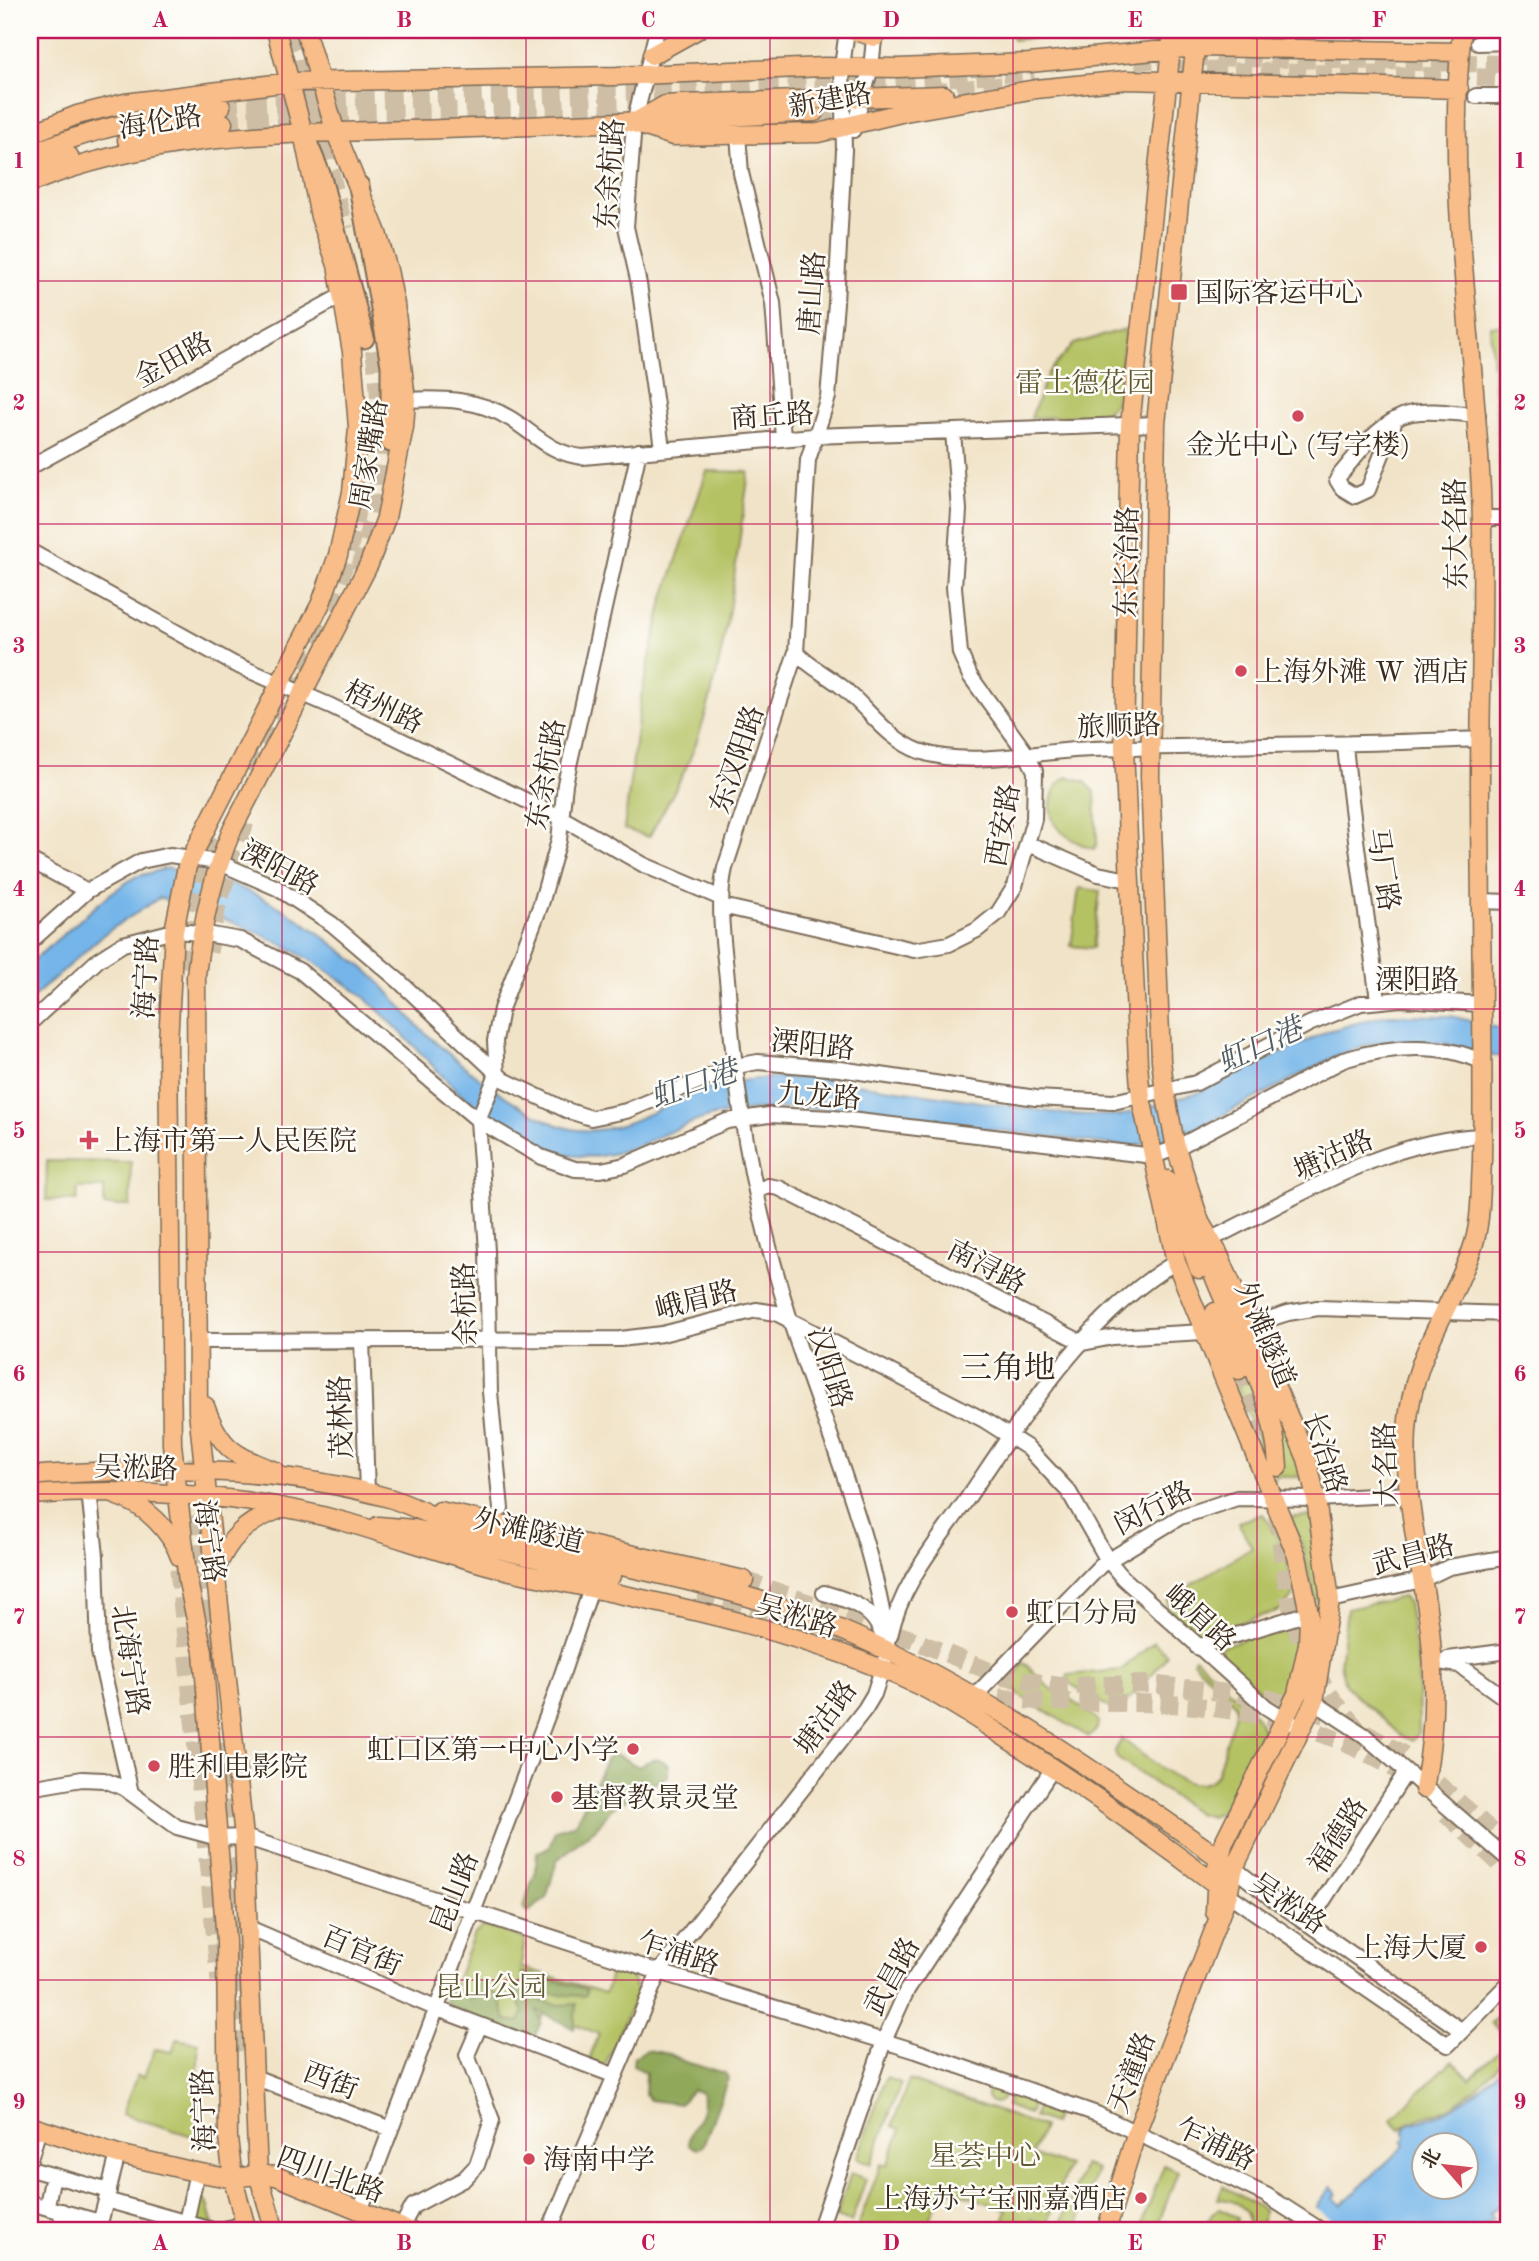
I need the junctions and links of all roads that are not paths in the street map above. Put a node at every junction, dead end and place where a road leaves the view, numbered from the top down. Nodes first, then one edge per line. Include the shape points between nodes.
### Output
1 (276, 30) edge
2 (305, 30) edge
3 (657, 30) edge
4 (697, 30) edge
5 (849, 30) edge
6 (1173, 30) edge
7 (1462, 30) edge
8 (875, 34) edge
9 (1197, 39) edge
10 (1509, 42) edge
11 (1478, 43) dead end
12 (1171, 49) junction
13 (1460, 52) junction
14 (652, 55) junction
15 (842, 67) junction
16 (871, 68) junction
17 (647, 75) junction
18 (1167, 80) junction
19 (1194, 80) junction
20 (322, 81) junction
21 (290, 82) junction
22 (1036, 89) junction
23 (1467, 93) junction
24 (1509, 96) edge
25 (863, 98) junction
26 (841, 99) junction
27 (815, 112) tunnel mouth
28 (634, 123) junction
29 (849, 125) junction
30 (303, 133) junction
31 (336, 133) junction
32 (30, 134) edge
33 (738, 135) junction
34 (30, 154) edge
35 (30, 169) edge
36 (30, 183) edge
37 (359, 186) junction
38 (341, 296) junction
39 (364, 338) tunnel mouth
40 (405, 400) junction
41 (1478, 415) junction
42 (1395, 421) junction
43 (1157, 424) junction
44 (1130, 425) junction
45 (953, 431) junction
46 (813, 436) junction
47 (783, 438) junction
48 (391, 442) dead end
49 (662, 448) junction
50 (639, 451) junction
51 (30, 467) edge
52 (1482, 518) junction
53 (1509, 518) edge
54 (30, 551) edge
55 (796, 652) junction
56 (278, 684) junction
57 (302, 696) junction
58 (1480, 739) junction
59 (1345, 745) junction
60 (1124, 748) junction
61 (1150, 748) junction
62 (1026, 753) junction
63 (562, 818) junction
64 (1029, 844) junction
65 (30, 860) edge
66 (189, 861) junction
67 (216, 869) junction
68 (1129, 880) junction
69 (87, 891) junction
70 (1480, 901) junction
71 (722, 902) junction
72 (1509, 902) edge
73 (174, 931) junction
74 (201, 933) junction
75 (30, 942) edge
76 (1378, 1000) junction
77 (1481, 1012) junction
78 (30, 1023) edge
79 (1482, 1051) junction
80 (737, 1073) junction
81 (1166, 1094) junction
82 (740, 1097) joint
83 (487, 1098) junction
84 (1142, 1101) junction
85 (743, 1115) junction
86 (1482, 1136) junction
87 (1175, 1142) junction
88 (1154, 1156) junction
89 (757, 1191) junction
90 (1200, 1222) junction
91 (1212, 1239) junction
92 (1176, 1262) junction
93 (1444, 1311) junction
94 (1509, 1314) edge
95 (790, 1320) junction
96 (1250, 1325) junction
97 (1204, 1332) junction
98 (490, 1338) junction
99 (362, 1340) junction
100 (197, 1341) junction
101 (1083, 1343) junction
102 (1239, 1370) tunnel mouth
103 (198, 1381) junction
104 (1010, 1436) junction
105 (1279, 1467) dead end
106 (174, 1471) junction
107 (205, 1471) junction
108 (30, 1476) edge
109 (301, 1481) junction
110 (95, 1491) junction
111 (367, 1493) junction
112 (178, 1494) junction
113 (1410, 1494) junction
114 (30, 1495) edge
115 (208, 1496) junction
116 (1273, 1498) junction
117 (1316, 1499) junction
118 (409, 1506) junction
119 (280, 1509) junction
120 (501, 1509) dead end
121 (347, 1522) junction
122 (1509, 1558) edge
123 (1107, 1559) junction
124 (214, 1574) junction
125 (744, 1580) tunnel mouth
126 (1422, 1580) junction
127 (188, 1582) junction
128 (591, 1589) junction
129 (824, 1592) dead end
130 (698, 1596) tunnel mouth
131 (1330, 1600) junction
132 (1309, 1613) junction
133 (1197, 1647) junction
134 (888, 1649) junction
135 (1509, 1651) edge
136 (1432, 1661) junction
137 (883, 1671) junction
138 (976, 1695) junction
139 (1306, 1698) junction
140 (1509, 1701) edge
141 (1294, 1725) junction
142 (1054, 1768) junction
143 (1406, 1772) junction
144 (30, 1788) edge
145 (1424, 1788) junction
146 (131, 1793) junction
147 (244, 1837) junction
148 (218, 1838) junction
149 (1509, 1860) edge
150 (1227, 1863) junction
151 (1222, 1889) junction
152 (473, 1911) junction
153 (1308, 1924) junction
154 (249, 1928) junction
155 (659, 1972) junction
156 (1509, 1983) edge
157 (435, 2008) junction
158 (480, 2025) junction
159 (1462, 2031) junction
160 (884, 2041) junction
161 (613, 2075) junction
162 (254, 2077) junction
163 (34, 2128) edge
164 (391, 2129) junction
165 (1136, 2131) junction
166 (118, 2154) junction
167 (30, 2160) edge
168 (30, 2169) edge
169 (197, 2172) junction
170 (258, 2174) junction
171 (53, 2175) junction
172 (30, 2179) edge
173 (233, 2179) junction
174 (108, 2195) junction
175 (30, 2203) edge
176 (47, 2205) junction
177 (62, 2211) junction
178 (360, 2211) junction
179 (186, 2222) junction
180 (99, 2227) edge
181 (246, 2228) edge
182 (406, 2230) edge
183 (61, 2231) edge
184 (275, 2231) edge
185 (550, 2231) edge
186 (819, 2231) edge
187 (1106, 2231) edge
188 (1322, 2231) edge

1 - 21 main road, 周家嘴路
2 - 20 main road, 周家嘴路
3 - 14 street, 东余杭路
4 - 14 main road
5 - 8 main road
5 - 15 street, 唐山路
6 - 12 main road, 东长治路
7 - 13 main road, 东大名路
8 - 16 street, 唐山路
9 - 12 main road, 新建路
9 - 13 main road, 新建路
9 - 19 main road, 东长治路
10 - 11 street
12 - 16 main road, 新建路 via 1029,63
12 - 18 main road, 东长治路
13 - 23 main road, 东大名路
14 - 17 street, 东余杭路
15 - 16 main road, 新建路
15 - 17 main road, 新建路
15 - 26 street, 唐山路
16 - 25 street, 唐山路
17 - 20 main road, 新建路
17 - 28 street, 东余杭路
18 - 19 main road, 新建路
18 - 22 main road, 新建路
18 - 44 main road, 东长治路
19 - 23 main road, 新建路
19 - 43 main road, 东长治路
20 - 21 main road, 海伦路
20 - 31 main road, 周家嘴路
21 - 30 main road, 周家嘴路
21 - 32 main road, 海伦路 via 125,103
22 - 25 main road, 新建路
22 - 29 main road, 新建路
23 - 24 street
23 - 41 main road, 东大名路 via 1460,216
25 - 26 main road, 新建路
25 - 29 street, 唐山路
26 - 28 main road, 新建路 via 673,104
26 - 29 street, 唐山路
27 - 28 main road
28 - 31 main road, 新建路
28 - 33 main road, 新建路 via 673,136
28 - 49 street, 东余杭路 via 625,227 639,284
29 - 33 main road, 新建路 via 818,133
29 - 46 street, 唐山路 via 828,397
30 - 31 main road, 海伦路
30 - 36 main road, 海伦路 via 142,148
30 - 38 main road, 周家嘴路
30 - 39 highway via 320,174
31 - 37 main road, 周家嘴路
33 - 47 street via 741,173 773,303
34 - 35 main road via 166,114 222,115
37 - 40 main road, 周家嘴路 via 388,270
37 - 48 highway via 391,365
38 - 51 street, 金田路
38 - 56 main road, 周家嘴路 via 352,352 358,428 352,492 321,603
40 - 50 street, 商丘路 via 476,403 511,419 566,455
40 - 57 main road, 周家嘴路 via 386,518 351,604
41 - 42 street via 1412,413
41 - 52 main road, 东大名路
42 - 42 street via 1378,432 1339,476 1342,488 1355,496 1368,490
43 - 44 street, 商丘路
43 - 61 main road, 东长治路
44 - 45 street, 商丘路
44 - 60 main road, 东长治路
45 - 46 street, 商丘路
45 - 62 street, 西安路 via 959,510 954,587 960,653 970,676
46 - 47 street, 商丘路
46 - 55 street, 东汉阳路
47 - 49 street, 商丘路
49 - 50 street, 商丘路
50 - 63 street, 东余杭路 via 565,784
52 - 53 street
52 - 58 main road, 东大名路
54 - 56 street, 梧州路
55 - 62 street, 旅顺路 via 895,737 917,750 968,758
55 - 71 street, 东汉阳路 via 725,868
56 - 57 street, 梧州路
56 - 66 main road, 周家嘴路
57 - 63 street, 梧州路
57 - 67 main road, 周家嘴路
58 - 59 street, 旅顺路
58 - 70 main road, 东大名路
59 - 61 street, 旅顺路
59 - 76 street, 马厂路
60 - 61 street, 旅顺路
60 - 62 street, 旅顺路
60 - 68 main road, 东长治路
61 - 81 main road, 东长治路
62 - 64 street, 西安路 via 1037,787
63 - 71 street, 梧州路
63 - 83 street, 东余杭路 via 547,886 495,1030
64 - 68 street via 1098,874
64 - 71 street, 西安路 via 1016,886 998,913 965,937 934,948 895,948
65 - 69 street
66 - 67 street, 溧阳路
66 - 69 street, 溧阳路 via 170,855 141,861
66 - 73 main road, 海宁路
67 - 74 main road, 海宁路
67 - 83 street, 溧阳路 via 277,888 332,924 450,1027
68 - 84 main road, 东长治路
69 - 75 street, 溧阳路
70 - 72 street
70 - 77 main road, 东大名路
71 - 80 street, 东汉阳路 via 730,1043
73 - 74 street, 九龙路
73 - 78 street, 九龙路 via 139,937 115,948
73 - 106 main road, 海宁路 via 168,1044
74 - 83 street, 九龙路 via 240,940 300,971
74 - 100 main road, 海宁路 via 195,1010
76 - 77 street, 溧阳路
76 - 81 street, 溧阳路 via 1309,1024 1215,1075
77 - 79 main road, 东大名路
79 - 86 main road, 大名路
79 - 87 street, 九龙路 via 1418,1046 1359,1055
80 - 82 street, 东汉阳路
80 - 83 street, 溧阳路 via 600,1118 566,1110 511,1084
80 - 84 street, 溧阳路 via 758,1062 778,1063 1049,1099
81 - 84 street, 溧阳路
81 - 87 main road, 长治路
82 - 85 street, 汉阳路
83 - 85 street, 九龙路 via 541,1157 587,1171 625,1165
83 - 98 street, 余杭路
84 - 88 main road, 东长治路
85 - 88 street, 九龙路 via 833,1118
85 - 89 street, 汉阳路
86 - 91 street, 塘沽路 via 1438,1140 1349,1171
86 - 93 main road, 大名路 via 1477,1230
87 - 88 street, 九龙路
87 - 90 main road, 长治路
88 - 92 main road
88 - 102 main road, 外滩隧道 via 1167,1176
89 - 95 street, 汉阳路
89 - 101 street, 南浔路 via 779,1188
90 - 91 main road, 长治路
90 - 105 main road, 外滩隧道 via 1201,1240 1217,1287 1266,1400
91 - 96 main road, 长治路
92 - 97 main road
92 - 101 street, 塘沽路 via 1138,1287
93 - 94 street
93 - 96 street via 1318,1308
93 - 113 main road, 大名路 via 1412,1387 1407,1431
95 - 98 street, 峨眉路 via 776,1312 756,1310 643,1337
95 - 104 street, 峨眉路
95 - 134 street, 汉阳路 via 877,1581
96 - 117 main road, 长治路 via 1307,1459
97 - 101 street
97 - 116 main road
98 - 99 street, 峨眉路
98 - 120 street, 余杭路
99 - 100 street, 峨眉路
99 - 111 street, 茂林路
100 - 103 main road, 海宁路
101 - 104 street, 塘沽路
103 - 107 main road, 海宁路
103 - 109 main road via 211,1424 227,1447 255,1464
104 - 123 street, 峨眉路 via 1057,1476
104 - 134 street, 塘沽路 via 907,1585
106 - 107 main road, 吴淞路
106 - 108 main road, 吴淞路
106 - 112 main road, 海宁路
107 - 109 main road, 吴淞路
107 - 115 main road, 海宁路
109 - 111 main road, 吴淞路
110 - 112 main road, 吴淞路
110 - 114 main road, 吴淞路
110 - 127 main road via 136,1504 161,1526 176,1546
110 - 146 street, 北海宁路 via 99,1651
111 - 118 main road, 吴淞路
112 - 115 main road, 吴淞路
112 - 127 main road, 海宁路
113 - 117 street, 闵行路
113 - 126 main road, 大名路
115 - 119 main road, 吴淞路
115 - 124 main road, 海宁路
116 - 117 street, 闵行路
116 - 123 street, 闵行路 via 1237,1498 1199,1508
116 - 132 main road via 1297,1556
117 - 131 main road, 长治路
118 - 125 main road, 外滩隧道 via 535,1530
118 - 134 main road, 吴淞路 via 470,1531 777,1606
119 - 121 main road, 吴淞路
119 - 124 main road via 253,1520 225,1547
121 - 128 main road, 吴淞路 via 413,1545
121 - 130 main road, 外滩隧道 via 414,1529
122 - 126 street, 武昌路 via 1449,1567
123 - 133 street, 峨眉路
123 - 138 street, 闵行路
124 - 147 main road, 海宁路
126 - 131 street, 武昌路
126 - 136 main road, 大名路
127 - 148 main road, 海宁路 via 203,1652
128 - 137 main road, 吴淞路 via 794,1639
128 - 152 street, 昆山路
129 - 134 street, 吴淞路 via 873,1616
131 - 139 main road, 长治路
132 - 133 street
132 - 139 main road
133 - 141 street, 峨眉路
134 - 137 street, 塘沽路
134 - 138 main road, 吴淞路
135 - 136 street
136 - 140 street via 1459,1665
136 - 145 main road, 大名路 via 1432,1750
137 - 142 main road, 吴淞路 via 958,1707
137 - 155 street, 塘沽路 via 865,1709
138 - 150 main road, 吴淞路
139 - 141 main road, 天潼路
139 - 143 street via 1364,1735
141 - 150 main road, 天潼路 via 1230,1829
142 - 151 main road, 吴淞路
142 - 160 street, 武昌路 via 907,1990
143 - 145 street
143 - 153 street, 福德路
144 - 146 street, 乍浦路 via 90,1779 112,1782
145 - 149 street
146 - 148 street, 乍浦路 via 177,1826
147 - 148 street, 乍浦路
147 - 152 street, 乍浦路
147 - 154 main road, 海宁路
148 - 173 main road, 海宁路 via 226,1941 226,2108
150 - 151 main road, 天潼路
150 - 153 street, 吴淞路
151 - 159 street, 吴淞路 via 1448,2045
151 - 165 main road, 天潼路
152 - 155 street, 乍浦路
152 - 157 street, 昆山路
153 - 159 street, 吴淞路
154 - 157 street, 百官街
154 - 162 main road, 海宁路
155 - 160 street, 乍浦路
155 - 161 street, 塘沽路
156 - 159 street
157 - 158 street, 百官街
157 - 164 street, 昆山路
158 - 161 street, 百官街
158 - 182 street via 467,2055 492,2120 477,2165 464,2179 413,2206
160 - 165 street, 乍浦路
160 - 186 street, 武昌路
161 - 185 street, 塘沽路
162 - 164 street, 西街
162 - 170 main road, 海宁路
163 - 166 main road, 四川北路
163 - 167 street
164 - 178 street, 昆山路
165 - 187 main road, 天潼路
165 - 188 street, 乍浦路 via 1266,2194
166 - 169 main road, 四川北路
166 - 174 street
168 - 171 street
168 - 172 street
169 - 173 main road, 四川北路
169 - 179 street
170 - 173 main road, 四川北路
170 - 178 main road, 四川北路 via 276,2176
170 - 184 main road, 海宁路
171 - 174 street
171 - 176 street
173 - 181 main road, 海宁路
174 - 179 street
174 - 180 street
175 - 176 street
176 - 177 street
177 - 180 street
177 - 183 street
178 - 182 main road, 四川北路
179 - 181 street via 216,2231

